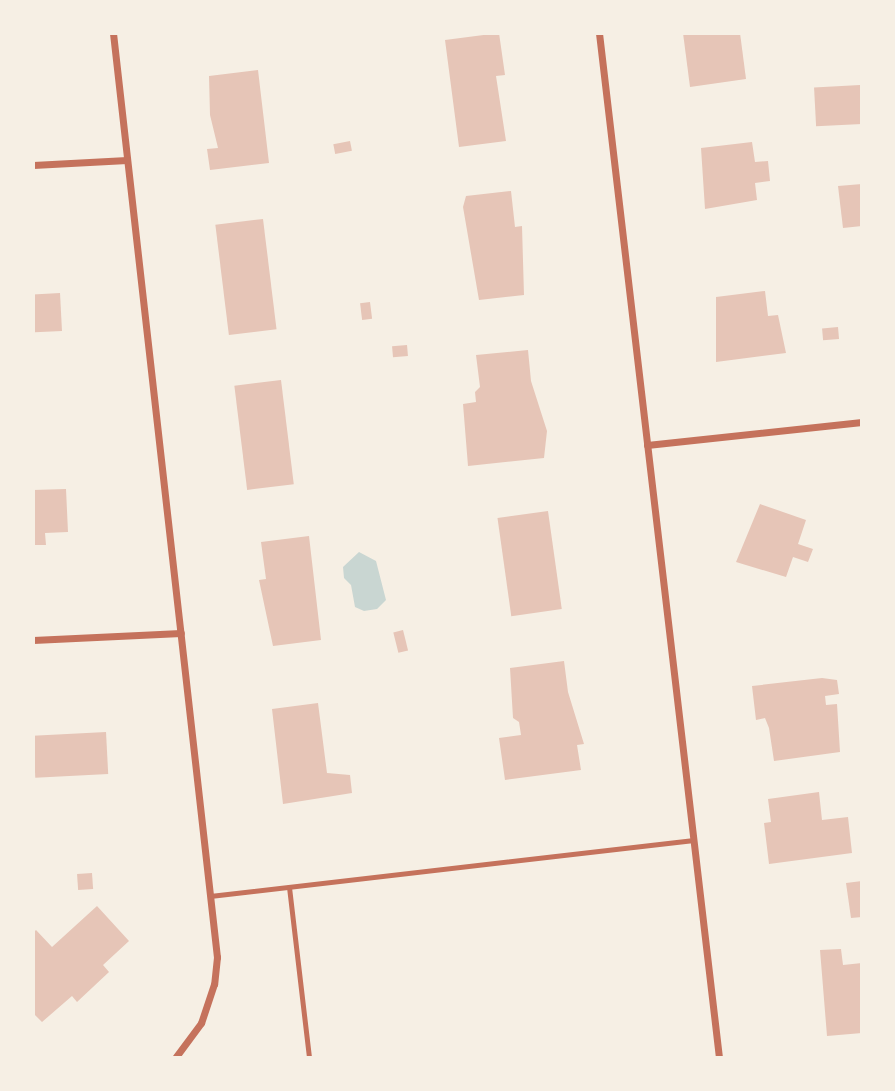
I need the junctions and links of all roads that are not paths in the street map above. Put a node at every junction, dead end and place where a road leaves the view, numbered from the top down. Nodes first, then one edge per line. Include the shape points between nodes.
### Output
1 (113, 33) edge
2 (599, 33) edge
3 (127, 160) junction
4 (33, 165) edge
5 (862, 422) edge
6 (647, 445) junction
7 (181, 633) junction
8 (33, 640) edge
9 (694, 840) junction
10 (289, 887) junction
11 (210, 896) junction
12 (176, 1058) edge
13 (309, 1058) edge
14 (719, 1058) edge

1 - 3 street
2 - 6 street
3 - 4 street
3 - 7 street
5 - 6 street
6 - 9 street
7 - 8 street
7 - 11 street
9 - 10 lane
9 - 14 street
10 - 11 lane
10 - 13 lane
11 - 12 street via 217,957 214,984 201,1023

